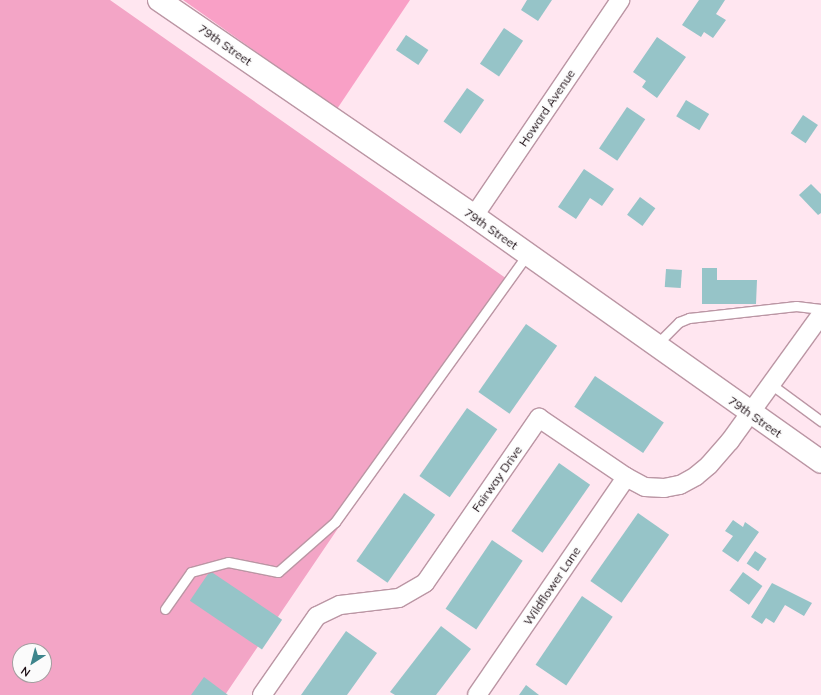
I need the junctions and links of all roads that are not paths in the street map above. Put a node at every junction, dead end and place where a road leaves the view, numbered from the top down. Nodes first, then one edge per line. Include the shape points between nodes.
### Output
1 (159, 0) edge
2 (620, 0) edge
3 (474, 216) junction
4 (527, 254) junction
5 (821, 309) edge
6 (821, 315) edge
7 (656, 346) junction
8 (772, 385) junction
9 (750, 414) junction
10 (821, 422) edge
11 (821, 462) edge
12 (626, 477) junction
13 (165, 609) dead end
14 (262, 695) edge
15 (477, 695) edge

1 - 3 street, 79th Street
2 - 3 street, Howard Avenue
3 - 4 street, 79th Street
4 - 7 street, 79th Street
4 - 13 lane via 334,522 278,572 228,562 191,572
5 - 7 lane via 796,306 689,318 678,322
6 - 8 street, Fairway Drive
7 - 9 street, 79th Street
8 - 9 street, Fairway Drive
8 - 10 lane
9 - 11 street, 79th Street
9 - 12 street, Fairway Drive via 709,465 680,485 664,488 645,487
12 - 14 street, Fairway Drive via 539,418 425,583 399,598 340,605 317,616
12 - 15 street, Wildflower Lane

